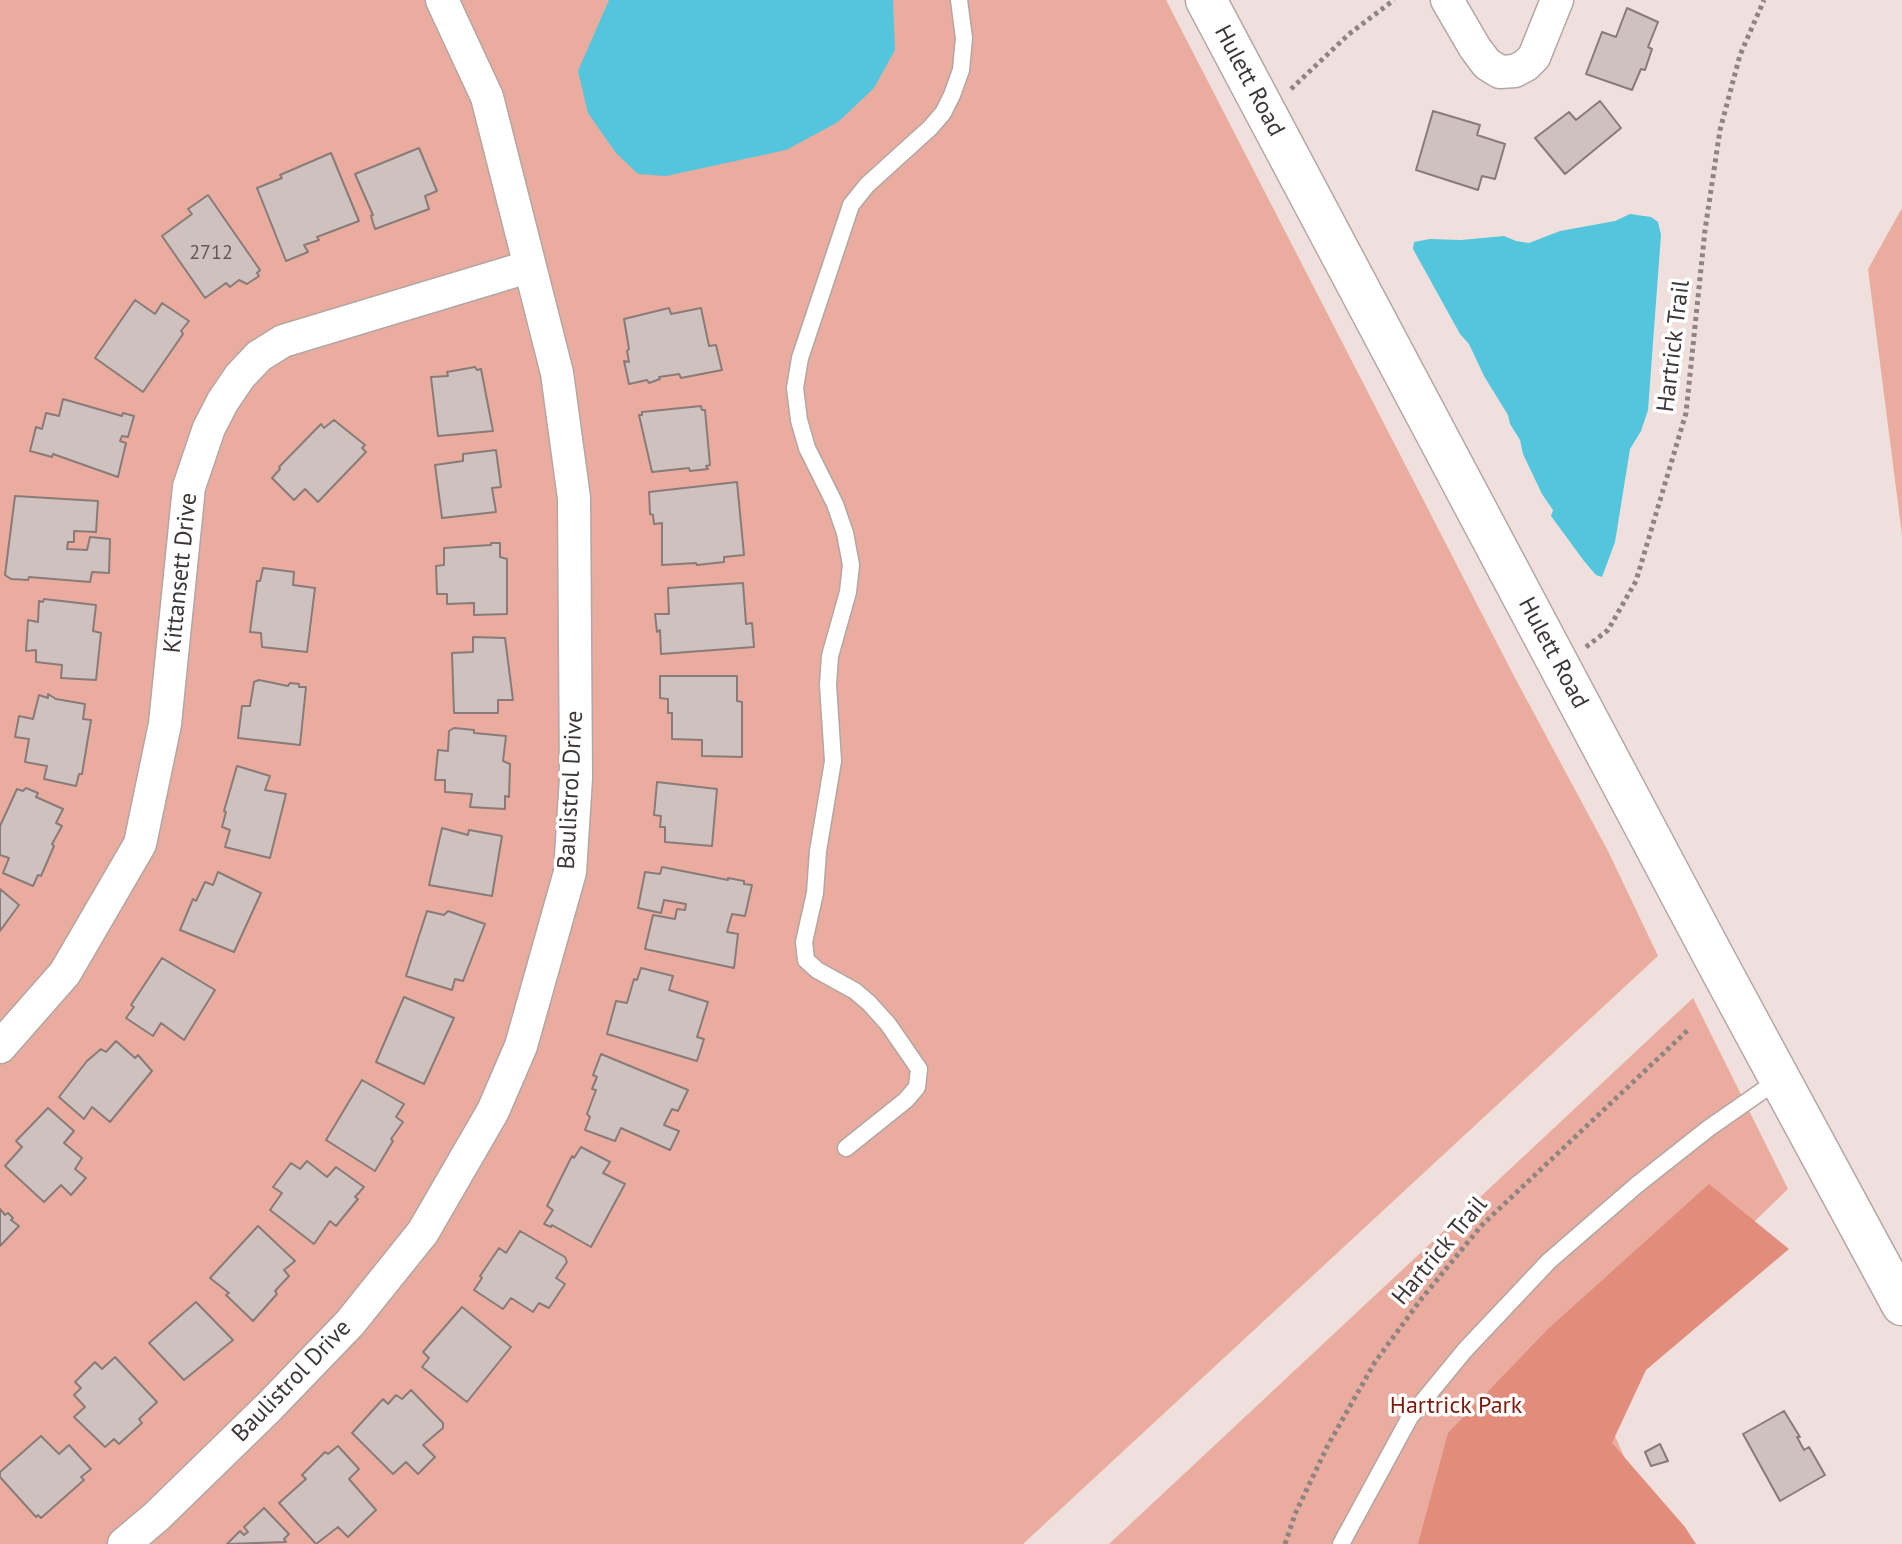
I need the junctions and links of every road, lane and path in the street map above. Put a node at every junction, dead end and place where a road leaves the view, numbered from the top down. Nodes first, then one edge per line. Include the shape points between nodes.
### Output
1 (442, 0) edge
2 (959, 0) edge
3 (1206, 0) edge
4 (1394, 0) edge
5 (1447, 0) edge
6 (1557, 0) edge
7 (1764, 0) edge
8 (1287, 93) dead end
9 (528, 267) junction
10 (1558, 663) junction
11 (1688, 1030) dead end
12 (0, 1047) edge
13 (1780, 1079) junction
14 (846, 1148) dead end
15 (1902, 1305) edge
16 (124, 1544) edge
17 (1285, 1544) edge
18 (1341, 1544) edge

1 - 9 street, Baulistrol Drive via 487,97
2 - 14 lane via 964,38 952,95 930,128 851,205 795,388 803,434 845,533 851,565 830,656 833,761 804,942 806,960 869,1003 919,1069 917,1087 906,1100
3 - 10 street, Hulett Road
4 - 8 path
5 - 6 street via 1475,48 1500,72 1515,71 1534,57
7 - 10 path, Hartrick Trail via 1740,55 1720,130 1686,413 1659,508 1636,581 1619,614 1608,630
9 - 12 street, Kittansett Drive via 283,341 259,356 223,401 189,487 165,724 140,844 65,973
9 - 16 street, Baulistrol Drive via 557,373 574,498 576,778 570,872 521,1046 493,1111 423,1232 350,1323
10 - 13 street, Hulett Road
11 - 17 path, Hartrick Trail via 1482,1225 1422,1298 1375,1362 1336,1431
13 - 15 street, Hulett Road
13 - 18 lane via 1638,1184 1538,1272 1410,1417

